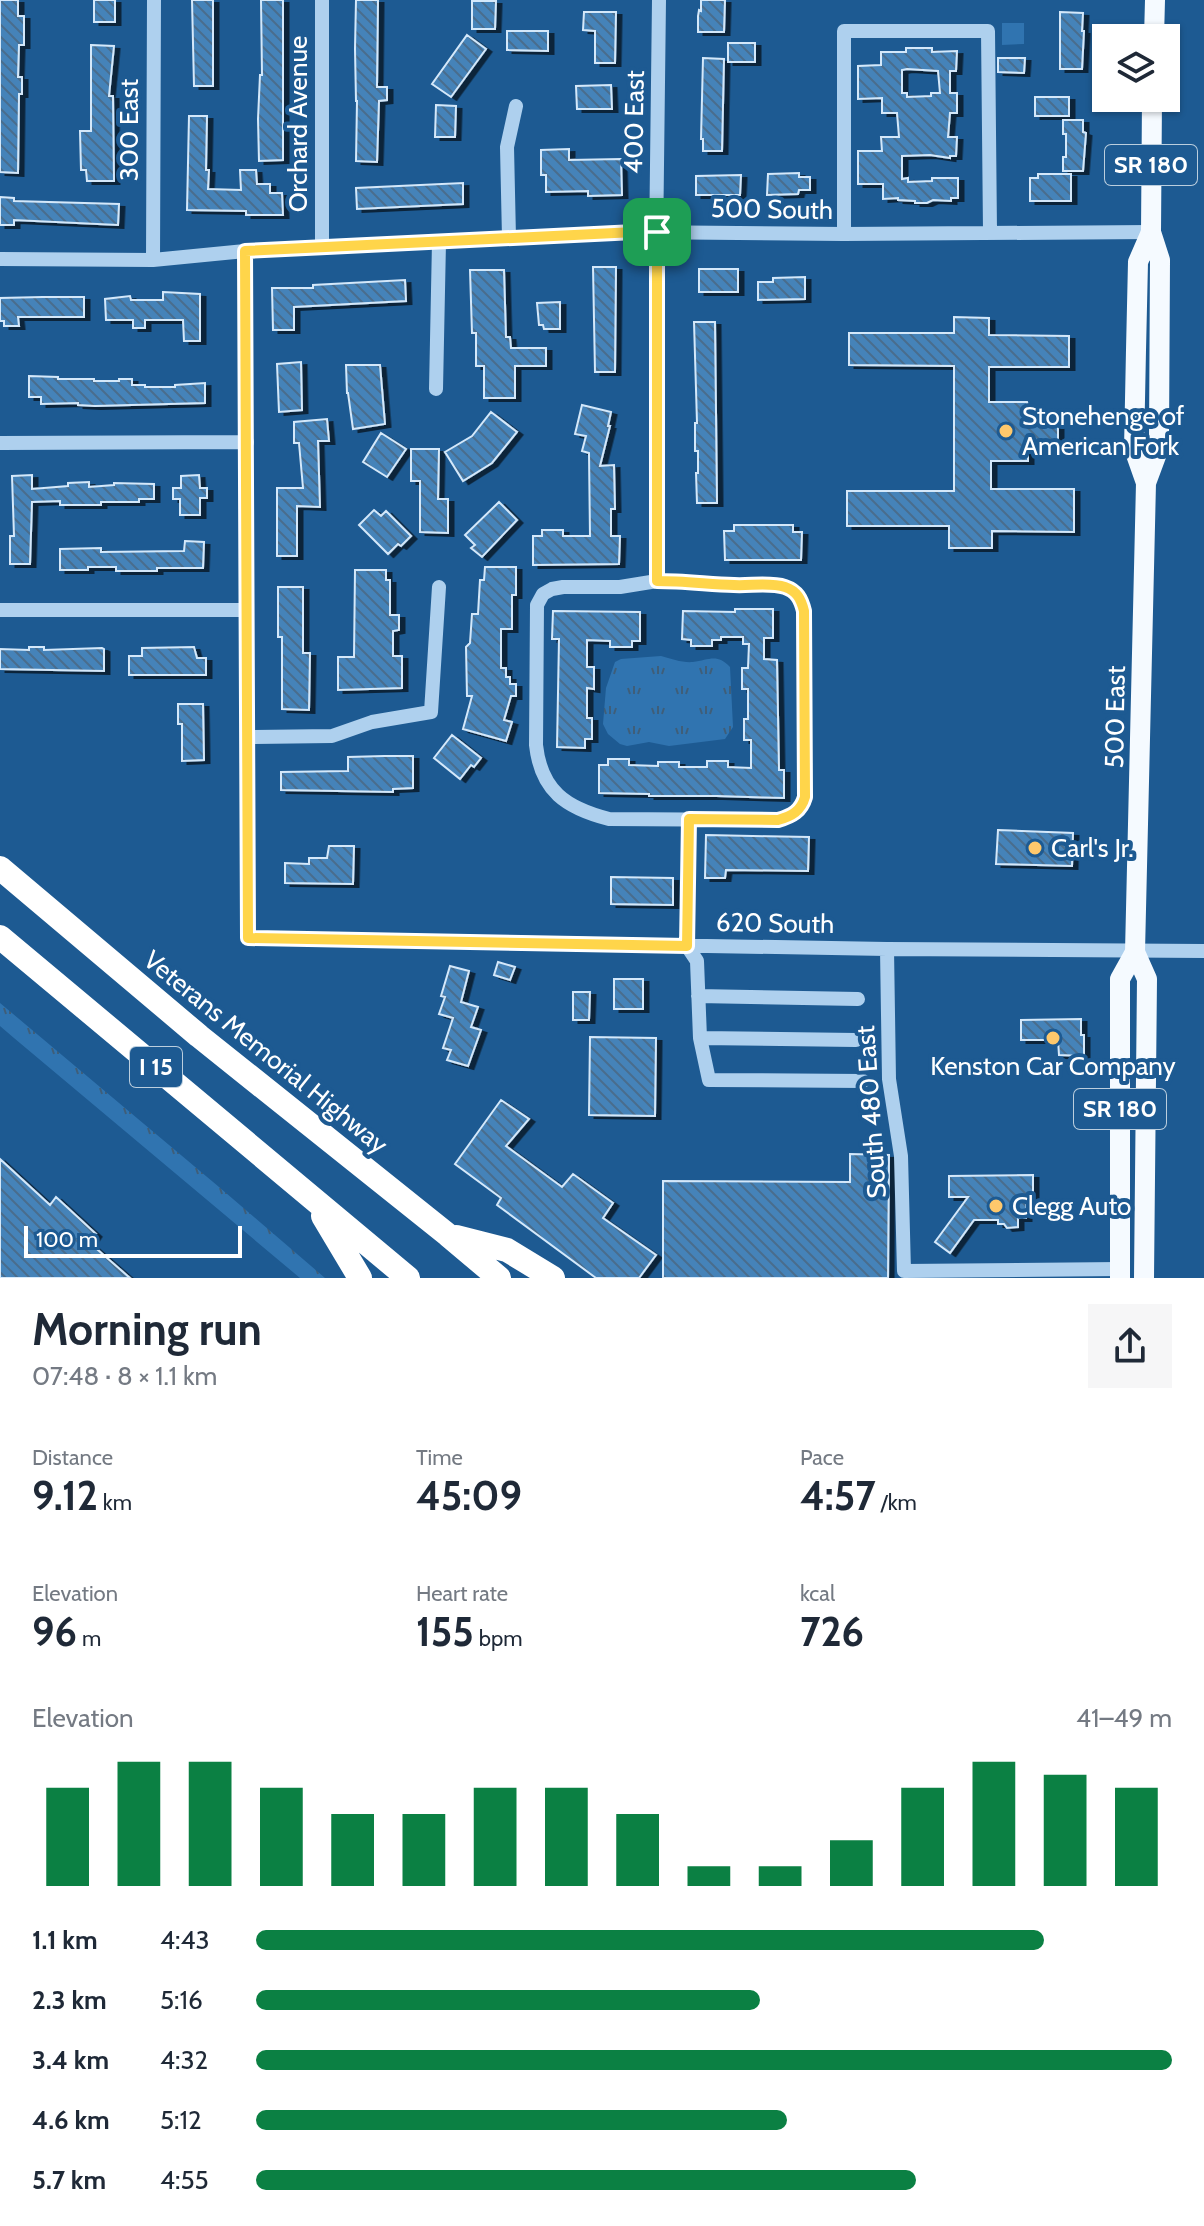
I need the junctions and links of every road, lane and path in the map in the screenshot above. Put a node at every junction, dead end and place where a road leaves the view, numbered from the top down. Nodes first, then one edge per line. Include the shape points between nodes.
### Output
1 (154, 0) edge
2 (322, 0) edge
3 (659, 0) edge
4 (1155, 0) edge
5 (1154, 24) edge
6 (516, 106) dead end
7 (1152, 112) edge
8 (657, 232) junction
9 (990, 232) junction
10 (1151, 232) junction
11 (844, 234) junction
12 (509, 238) junction
13 (439, 242) junction
14 (322, 248) junction
15 (245, 251) junction
16 (0, 259) edge
17 (153, 260) junction
18 (436, 389) dead end
19 (247, 442) junction
20 (0, 443) edge
21 (657, 581) junction
22 (439, 587) dead end
23 (0, 610) edge
24 (247, 610) junction
25 (247, 737) junction
26 (689, 819) junction
27 (0, 868) edge
28 (0, 937) edge
29 (687, 946) junction
30 (887, 949) junction
31 (1204, 951) edge
32 (1135, 952) junction
33 (698, 996) junction
34 (858, 999) dead end
35 (700, 1038) junction
36 (856, 1040) dead end
37 (863, 1081) dead end
38 (311, 1197) junction
39 (448, 1235) junction
40 (1120, 1274) edge
41 (360, 1278) edge
42 (408, 1278) edge
43 (499, 1278) edge
44 (553, 1278) edge
45 (1144, 1278) edge

1 - 17 street, 300 East
2 - 14 street, Orchard Avenue
3 - 8 street, 400 East
4 - 5 main road
6 - 12 street via 507,147
7 - 10 main road, 500 East / SR 180
8 - 11 street, 500 South
8 - 12 street, 500 South
8 - 21 street, 400 East
9 - 10 street, 500 South
9 - 11 street, 500 South
9 - 11 street via 988,31 844,31
10 - 32 main road, 500 East / SR 180 via 1160,260 1159,448 1146,483
12 - 13 street, 500 South
13 - 14 street, 500 South
13 - 18 street
14 - 15 street, 500 South
15 - 17 street, 500 South
15 - 19 street
16 - 17 street, 500 South
19 - 20 street
19 - 24 street
21 - 26 street via 563,587 543,594 537,605 536,745 548,784 571,806 609,819
21 - 26 street via 777,585 797,594 804,611 805,797 798,811 778,820
22 - 25 street via 431,712 372,722 332,736
23 - 24 street
24 - 25 street
25 - 29 street, 620 South via 248,938
26 - 29 street
27 - 39 highway, Veterans Memorial Highway / I 15
28 - 38 highway, I 15
29 - 30 street, 620 South
29 - 33 street via 697,961
30 - 32 street, 620 South
30 - 40 street, South 480 East via 889,1079 901,1156 904,1271
31 - 32 street, 620 South
32 - 40 main road, 500 East / SR 180 via 1120,979
32 - 45 main road, 500 East / SR 180 via 1147,979
33 - 34 street
33 - 35 street
35 - 36 street
35 - 37 street via 709,1080
38 - 41 highway
38 - 42 highway, I 15
39 - 43 highway, Veterans Memorial Highway / I 15
39 - 44 highway via 507,1250

